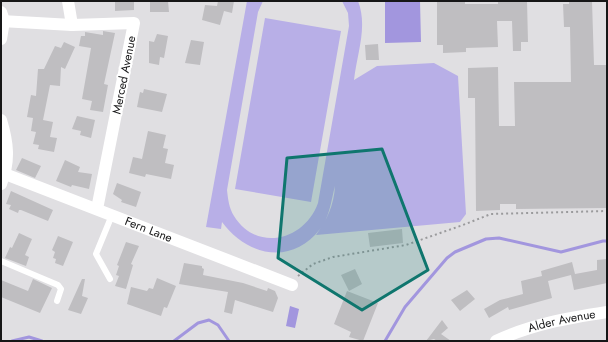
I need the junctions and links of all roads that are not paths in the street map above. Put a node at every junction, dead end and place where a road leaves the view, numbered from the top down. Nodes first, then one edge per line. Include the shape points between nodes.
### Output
1 (68, 1) edge
2 (2, 18) edge
3 (72, 25) junction
4 (1, 39) edge
5 (2, 128) edge
6 (3, 179) edge
7 (97, 209) junction
8 (112, 214) junction
9 (1, 261) edge
10 (110, 279) dead end
11 (292, 285) road end
12 (57, 301) dead end
13 (607, 312) edge
14 (496, 341) edge

1 - 3 street
2 - 3 street, Merced Avenue
2 - 4 street
3 - 7 street, Merced Avenue via 134,23
5 - 6 street via 8,161
6 - 7 street, Fern Lane
7 - 8 street, Fern Lane
8 - 10 lane via 96,254
8 - 11 street, Fern Lane
9 - 12 lane via 58,285 61,290
13 - 14 street, Alder Avenue via 548,322

